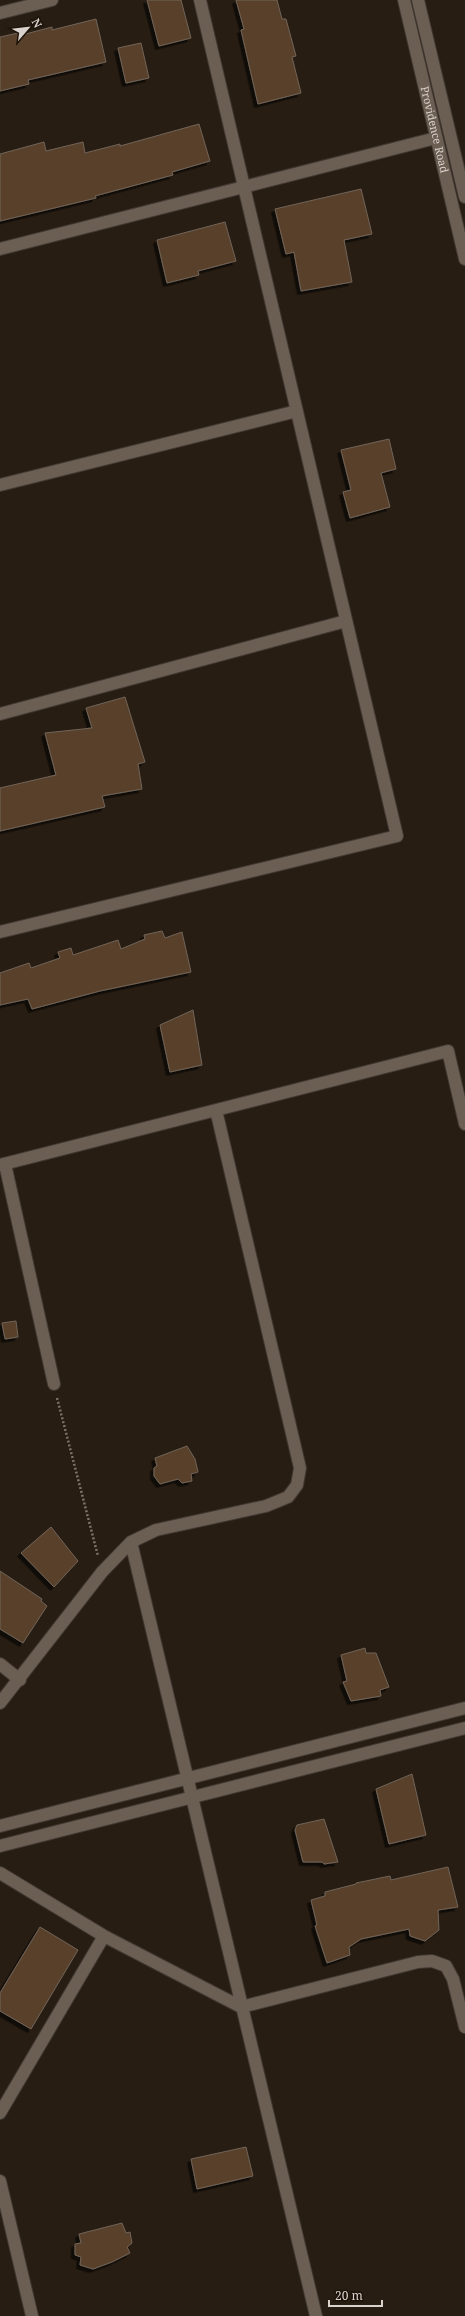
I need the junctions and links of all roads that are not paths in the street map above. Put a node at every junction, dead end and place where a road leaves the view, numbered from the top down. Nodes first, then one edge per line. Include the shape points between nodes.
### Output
1 (52, 0) edge
2 (200, 0) edge
3 (404, 0) edge
4 (418, 0) edge
5 (0, 13) edge
6 (436, 138) junction
7 (244, 187) junction
8 (465, 197) edge
9 (0, 249) edge
10 (465, 259) edge
11 (297, 411) junction
12 (0, 485) edge
13 (346, 621) junction
14 (0, 714) edge
15 (0, 932) edge
16 (216, 1110) junction
17 (465, 1124) edge
18 (2, 1164) edge
19 (54, 1384) road end
20 (130, 1542) junction
21 (0, 1664) edge
22 (20, 1680) junction
23 (0, 1703) edge
24 (465, 1708) edge
25 (465, 1728) edge
26 (186, 1779) junction
27 (190, 1798) junction
28 (0, 1826) edge
29 (0, 1846) edge
30 (0, 1873) edge
31 (104, 1936) junction
32 (241, 2007) junction
33 (465, 2027) edge
34 (0, 2112) edge
35 (0, 2181) edge
36 (32, 2316) edge
37 (316, 2316) edge

1 - 5 street
2 - 7 street
3 - 6 street, Providence Road
4 - 8 street, Providence Road
6 - 7 street
6 - 10 street, Providence Road
7 - 9 street
7 - 11 street
11 - 12 street
11 - 13 street
13 - 14 street
13 - 15 street via 397,836
16 - 17 street via 448,1051
16 - 18 street
16 - 20 street via 300,1468 297,1485 288,1497 266,1506 156,1530
18 - 19 street
20 - 22 street via 102,1572
20 - 26 street
21 - 22 street
22 - 23 street
24 - 26 street
25 - 27 street
26 - 27 street
26 - 28 street
27 - 29 street
27 - 32 street
30 - 31 street
31 - 32 street
31 - 34 street
32 - 33 street via 418,1962 432,1961 446,1966 453,1979
32 - 37 street
35 - 36 street

